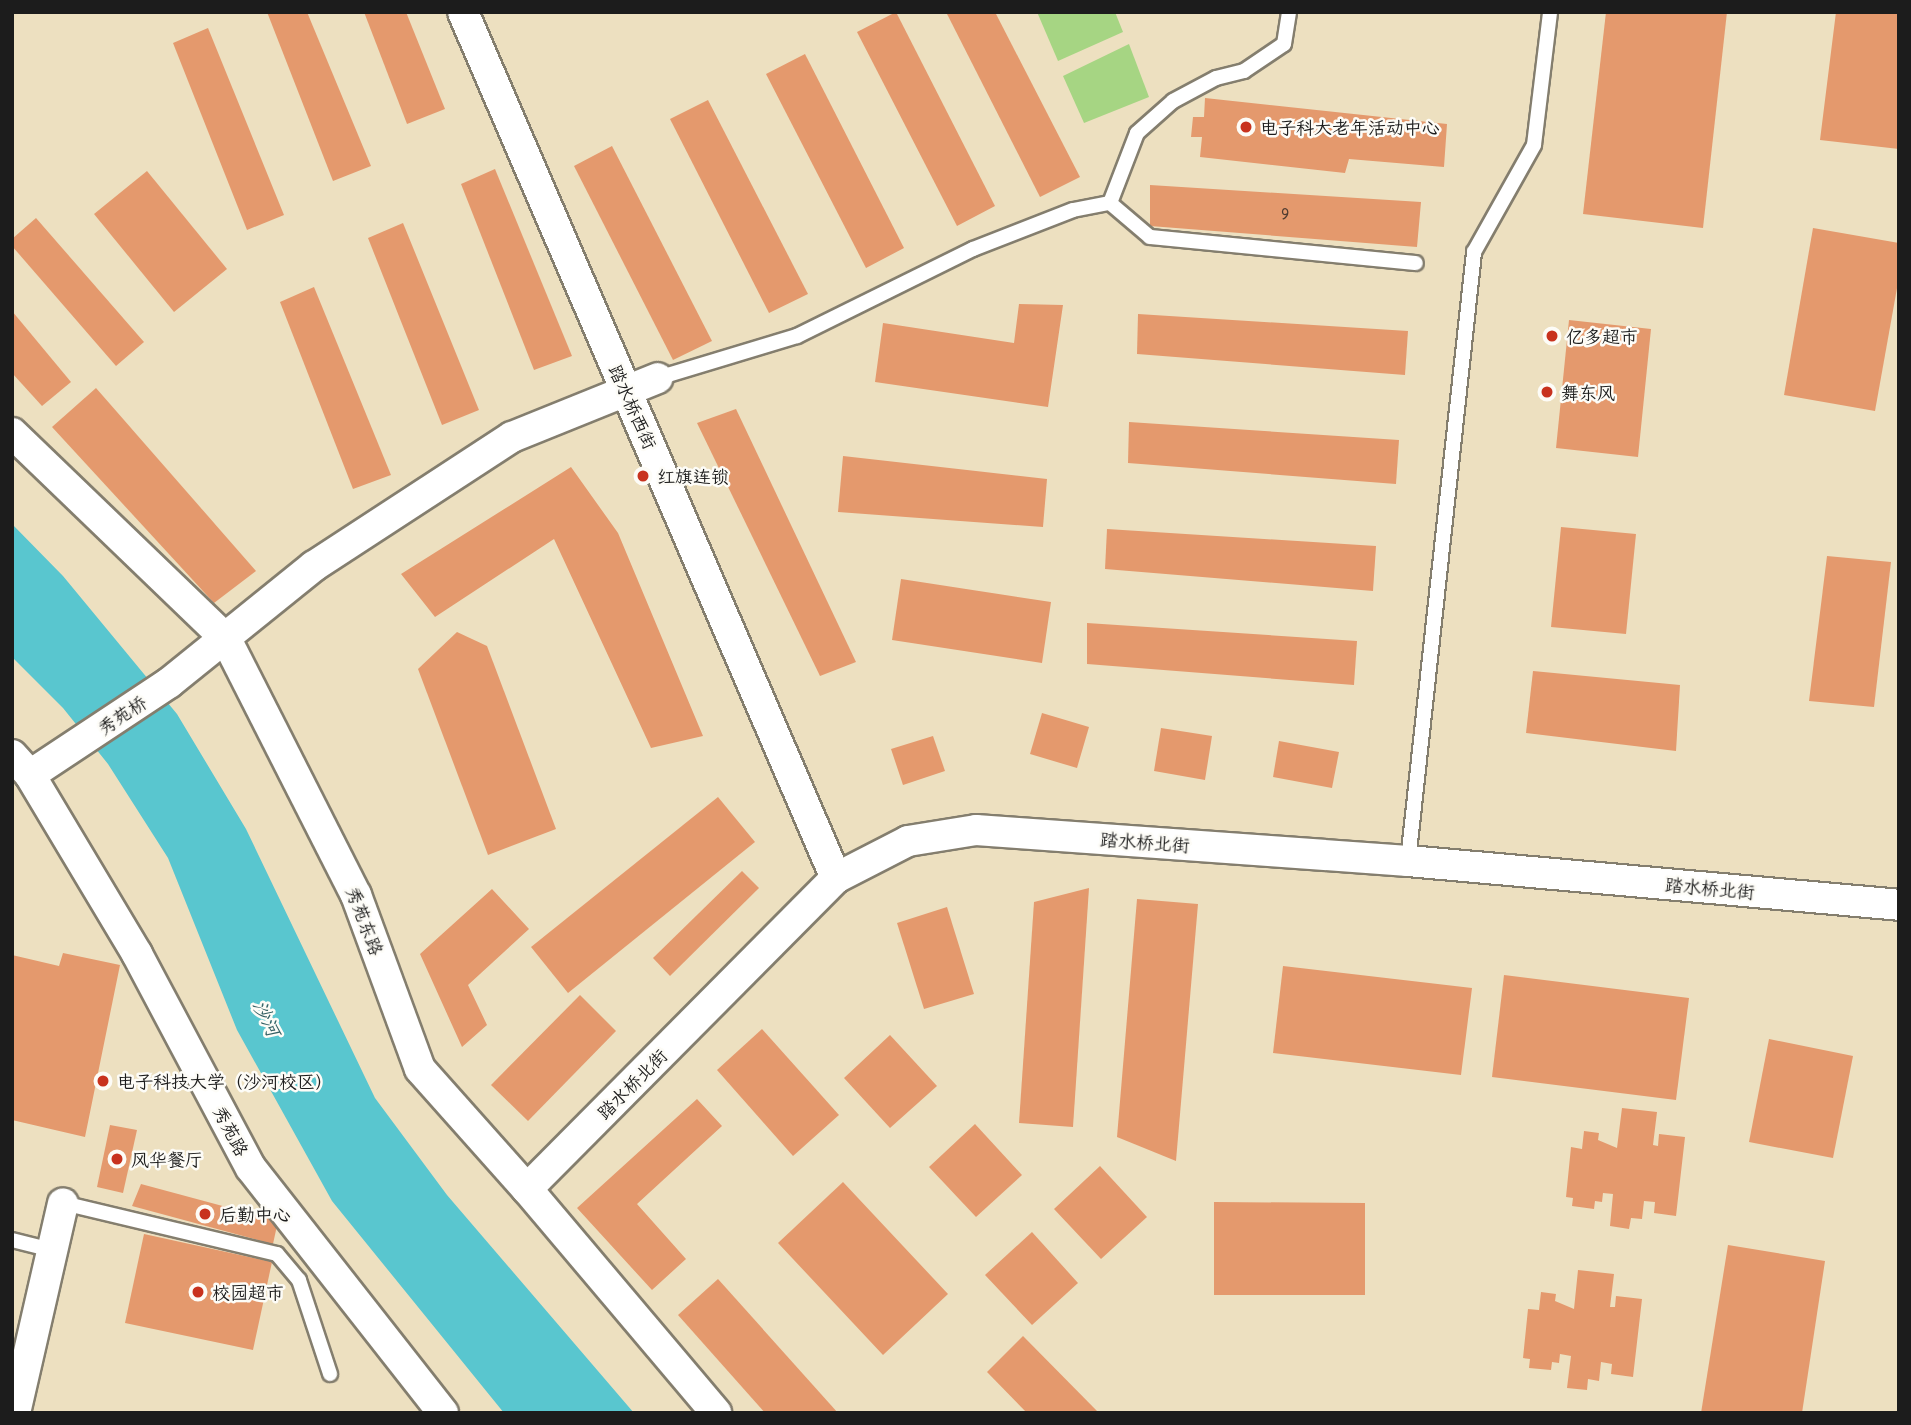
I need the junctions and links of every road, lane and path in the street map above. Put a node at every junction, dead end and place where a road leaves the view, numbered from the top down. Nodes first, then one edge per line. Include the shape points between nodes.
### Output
1 (463, 12) edge
2 (1289, 12) edge
3 (1550, 12) edge
4 (1110, 204) junction
5 (1416, 263) dead end
6 (658, 378) joint
7 (626, 391) junction
8 (12, 433) edge
9 (226, 639) junction
10 (18, 770) edge
11 (1408, 861) junction
12 (836, 878) junction
13 (1899, 905) edge
14 (527, 1189) junction
15 (63, 1203) joint
16 (12, 1240) edge
17 (52, 1250) junction
18 (330, 1374) dead end
19 (15, 1413) edge
20 (443, 1413) edge
21 (716, 1413) edge

1 - 7 street, 踏水桥西街
2 - 4 lane via 1284,44 1244,71 1216,78 1172,100 1136,133
3 - 11 lane via 1535,145 1474,252
4 - 5 lane via 1150,237
4 - 6 lane via 1073,210 973,249 797,336
6 - 7 street, 秀苑桥
7 - 9 street, 秀苑桥 via 512,437 314,566
7 - 12 street, 踏水桥西街
8 - 9 street, 秀苑东路
9 - 10 street, 秀苑桥 via 75,747
9 - 14 street, 秀苑东路 via 356,895 420,1069
10 - 20 street, 秀苑路 via 137,954 251,1168
11 - 12 street, 踏水桥北街 via 976,830 908,841
11 - 13 street, 踏水桥北街
12 - 14 street, 踏水桥北街
14 - 21 street, 秀苑东路
15 - 17 street
15 - 18 lane via 277,1254 299,1280
16 - 17 lane
17 - 19 street

